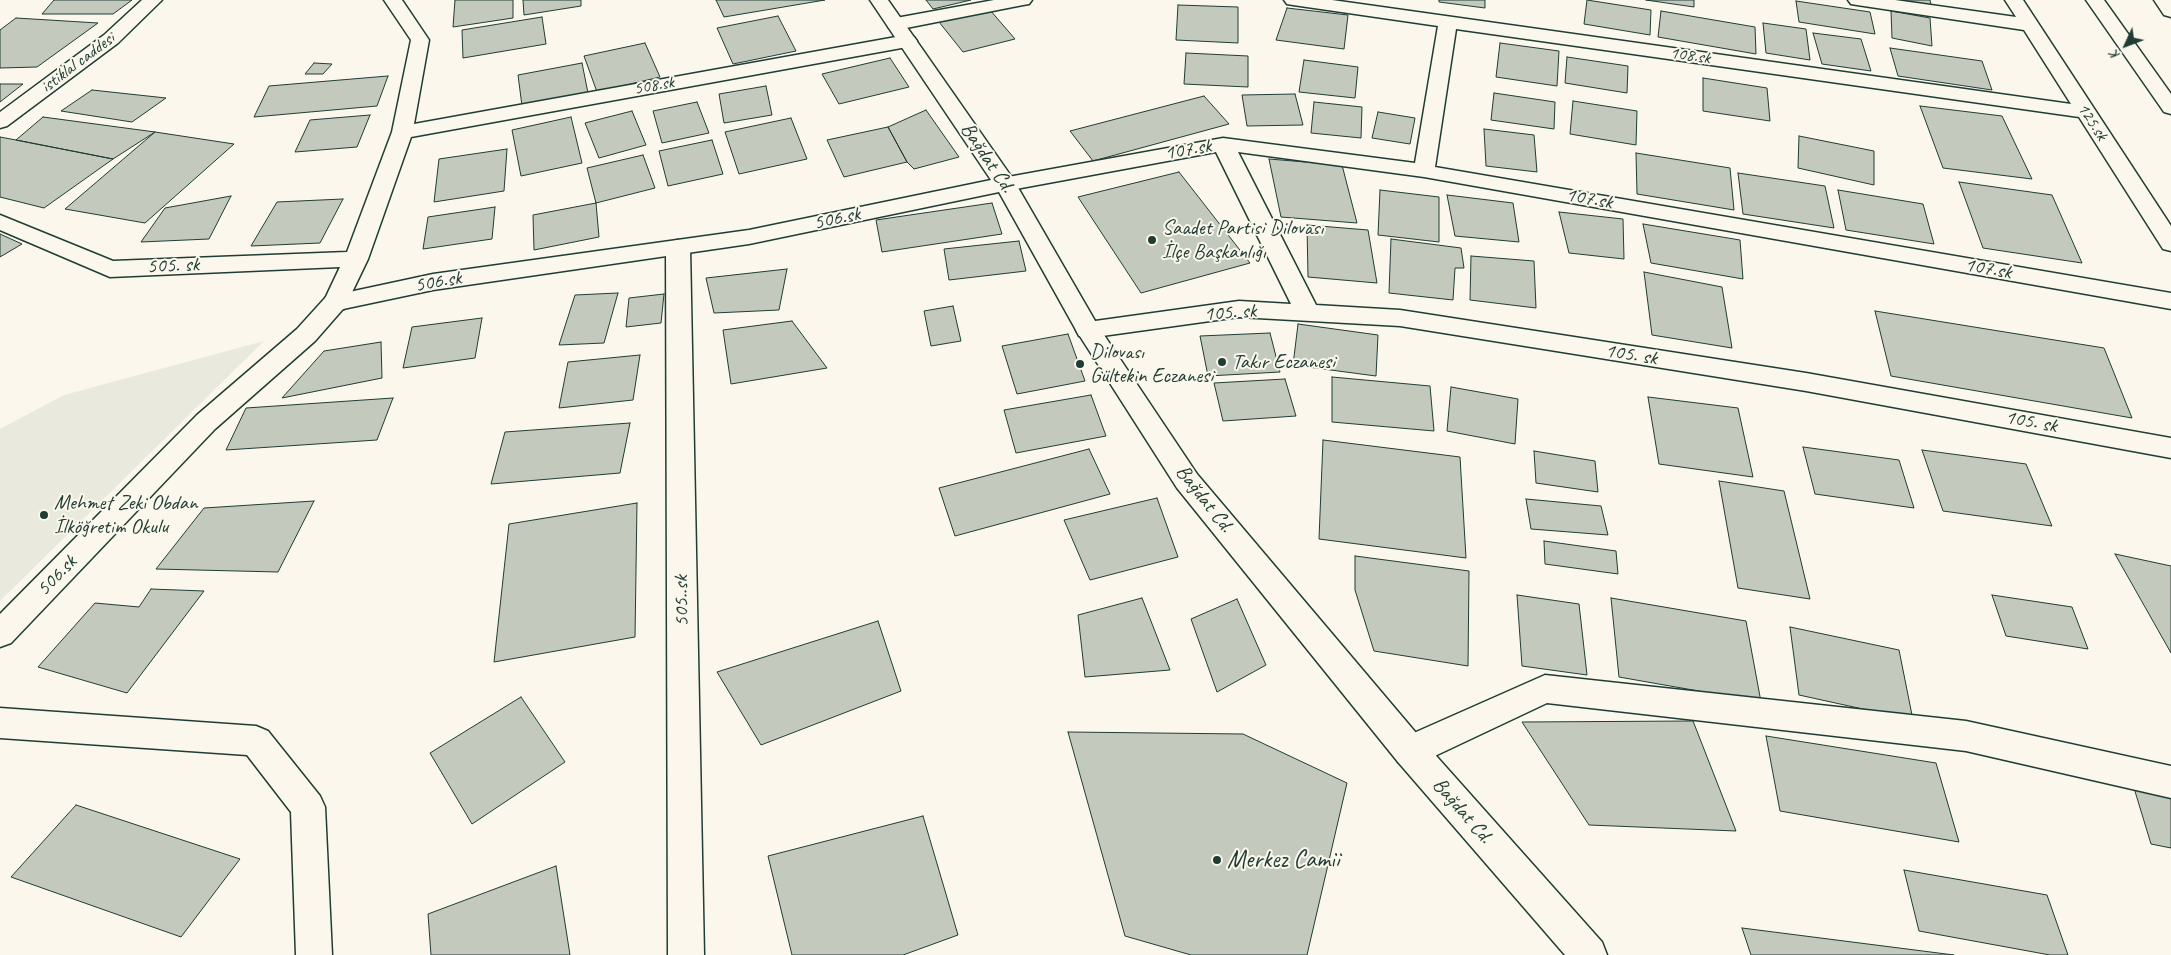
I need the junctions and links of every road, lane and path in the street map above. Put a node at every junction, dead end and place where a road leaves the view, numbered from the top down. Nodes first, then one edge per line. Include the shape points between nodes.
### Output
1 (153, 0) edge
2 (393, 0) edge
3 (878, 0) edge
4 (1023, 0) edge
5 (1293, 0) edge
6 (1856, 0) edge
7 (2014, 0) edge
8 (2095, 0) edge
9 (2163, 0) edge
10 (2171, 11) edge
11 (1448, 22) junction
12 (2030, 25) junction
13 (901, 33) junction
14 (2171, 108) edge
15 (2086, 112) junction
16 (0, 122) edge
17 (402, 132) junction
18 (1223, 144) junction
19 (1424, 171) junction
20 (1005, 184) junction
21 (0, 222) edge
22 (2171, 244) edge
23 (678, 247) junction
24 (356, 259) junction
25 (2171, 301) edge
26 (334, 303) junction
27 (1308, 313) junction
28 (1088, 330) junction
29 (2171, 448) edge
30 (0, 634) edge
31 (0, 723) edge
32 (1410, 751) junction
33 (2171, 782) edge
34 (314, 955) edge
35 (686, 955) edge
36 (1589, 955) edge

1 - 16 main road, istiklal caddesi via 111,39
2 - 17 main road via 420,40
3 - 13 main road, Bağdat Cd.
4 - 13 main road
5 - 11 main road, 108.sk
6 - 12 main road
7 - 12 main road, 125.sk
8 - 14 main road
9 - 10 main road
11 - 15 main road, 108.sk
11 - 19 main road
12 - 15 main road, 125.sk
13 - 17 main road, 508.sk
13 - 20 main road, Bağdat Cd.
15 - 22 main road, 125.sk
17 - 24 main road
18 - 19 main road, 107.sk
18 - 20 main road, 107.sk
18 - 27 main road
19 - 25 main road, 107.sk
20 - 23 main road, 506.sk via 749,237
20 - 28 main road, Bağdat Cd.
21 - 24 main road, 505. sk via 110,269
23 - 26 main road, 506.sk via 433,282
23 - 35 main road, 505..sk
24 - 26 main road
26 - 30 main road, 506.sk via 306,335 206,422
27 - 28 main road, 105. sk via 1239,309
27 - 29 main road, 105. sk via 1420,321 1806,382
28 - 32 main road, Bağdat Cd. via 1187,481
31 - 34 main road via 256,741 308,807
32 - 33 main road via 1545,689 1966,736
32 - 36 main road, Bağdat Cd.

